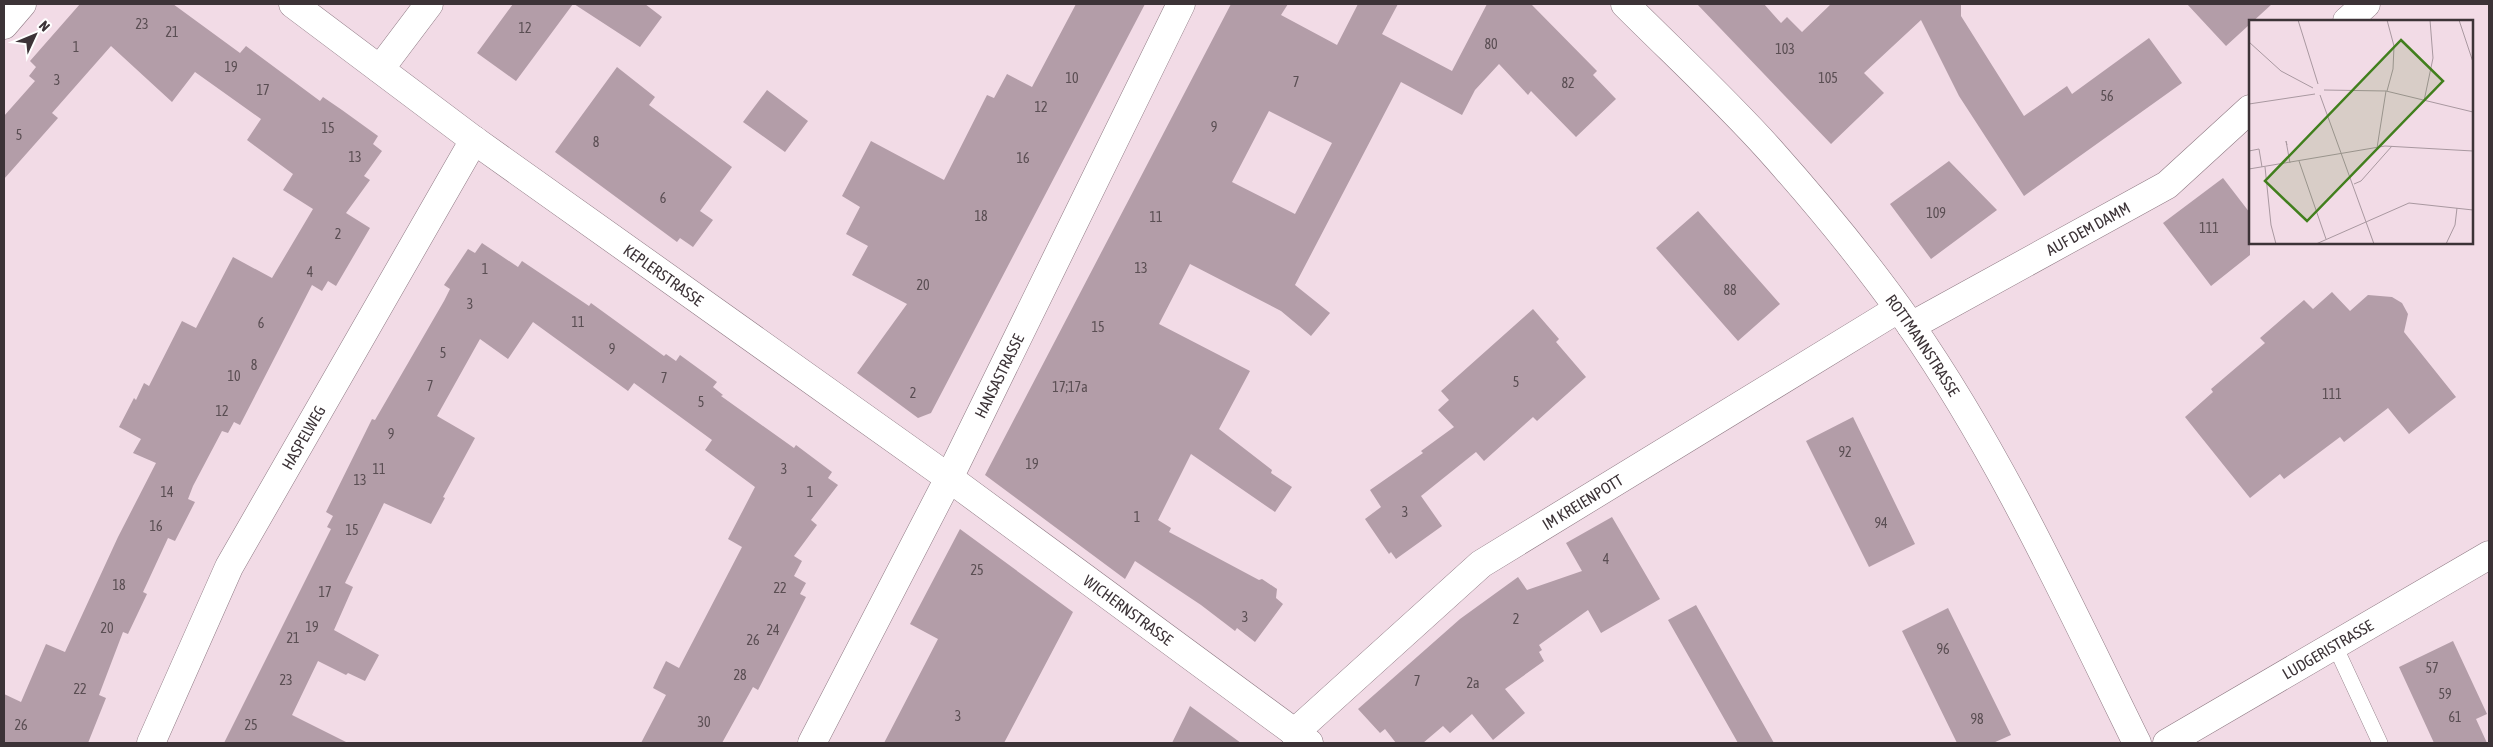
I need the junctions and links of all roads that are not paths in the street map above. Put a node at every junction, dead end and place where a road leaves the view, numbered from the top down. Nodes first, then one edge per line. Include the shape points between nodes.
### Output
1 (22, 4) edge
2 (293, 4) edge
3 (429, 4) edge
4 (1181, 4) edge
5 (1625, 4) edge
6 (2366, 4) edge
7 (2348, 20) edge
8 (4, 25) edge
9 (380, 69) junction
10 (2249, 110) edge
11 (474, 140) junction
12 (1904, 317) junction
13 (949, 478) junction
14 (2489, 555) edge
15 (2335, 646) junction
16 (1301, 738) edge
17 (151, 743) edge
18 (812, 743) edge
19 (2138, 743) edge
20 (2167, 743) edge
21 (2380, 743) edge

1 - 8 street
2 - 9 street, KEPLERSTRASSE
3 - 9 street
4 - 13 street, HANSASTRASSE
5 - 12 street, ROTTMANNSTRASSE via 1768,148 1834,224
6 - 7 street
9 - 11 street, KEPLERSTRASSE
10 - 12 street, AUF DEM DAMM via 2168,185
11 - 13 street, KEPLERSTRASSE
11 - 17 street, HASPELWEG via 229,567
12 - 16 street, IM KREIENPOTT via 1481,564
12 - 19 street, ROTTMANNSTRASSE via 1972,420 2026,518
13 - 16 street, WICHERNSTRASSE
13 - 18 street, HANSASTRASSE
14 - 15 street, LUDGERISTRASSE
15 - 20 street, LUDGERISTRASSE
15 - 21 lane

